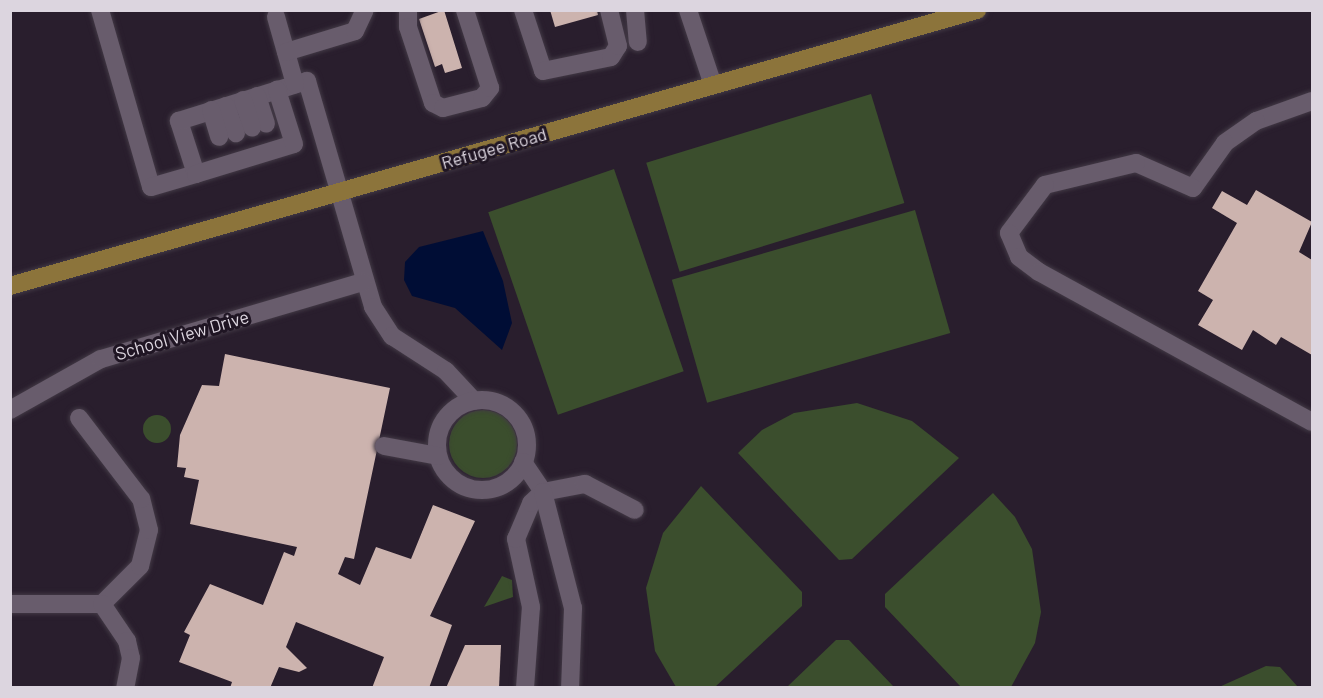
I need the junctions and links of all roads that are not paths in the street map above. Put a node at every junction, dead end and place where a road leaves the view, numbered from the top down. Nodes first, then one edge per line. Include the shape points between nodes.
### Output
1 (100, 10) edge
2 (365, 10) edge
3 (408, 10) edge
4 (465, 10) edge
5 (523, 10) edge
6 (609, 10) edge
7 (635, 10) edge
8 (688, 10) edge
9 (977, 10) edge
10 (276, 17) dead end
11 (638, 42) dead end
12 (286, 52) junction
13 (296, 84) junction
14 (713, 86) junction
15 (277, 90) junction
16 (1312, 101) edge
17 (235, 103) junction
18 (247, 144) junction
19 (196, 174) junction
20 (340, 192) junction
21 (363, 282) junction
22 (10, 286) edge
23 (474, 401) junction
24 (10, 410) edge
25 (79, 418) dead end
26 (1312, 422) edge
27 (384, 446) dead end
28 (438, 456) junction
29 (523, 462) junction
30 (543, 492) junction
31 (635, 510) dead end
32 (10, 604) edge
33 (102, 604) junction
34 (125, 687) edge
35 (525, 687) edge
36 (570, 687) edge

1 - 19 street via 151,187
2 - 12 street via 355,31
3 - 4 street via 408,27 433,103 443,108 482,98 490,88
5 - 6 street via 543,71 611,57 618,46
7 - 11 street
8 - 14 street
9 - 14 main road, Refugee Road
10 - 12 street
12 - 13 street
13 - 15 street
13 - 20 street via 307,81
14 - 20 main road, Refugee Road
15 - 17 street
15 - 18 street via 294,144
16 - 26 street via 1256,121 1225,143 1193,188 1136,163 1045,185 1009,233 1019,257 1039,272
17 - 18 street
17 - 18 street
17 - 19 street via 179,121
18 - 19 street
20 - 21 street
20 - 22 main road, Refugee Road
21 - 23 street via 392,336 446,371
21 - 24 street, School View Drive via 101,359
23 - 28 street via 448,415 436,442
23 - 29 street via 496,403 515,415 526,442
25 - 33 street via 132,483 147,514 147,546 140,566
27 - 28 street
28 - 29 street via 454,481 482,490 509,481
29 - 30 street
30 - 31 street via 585,484
30 - 35 street via 531,503 516,539 531,607
30 - 36 street via 573,608
32 - 33 street
33 - 34 street via 127,641 131,658

